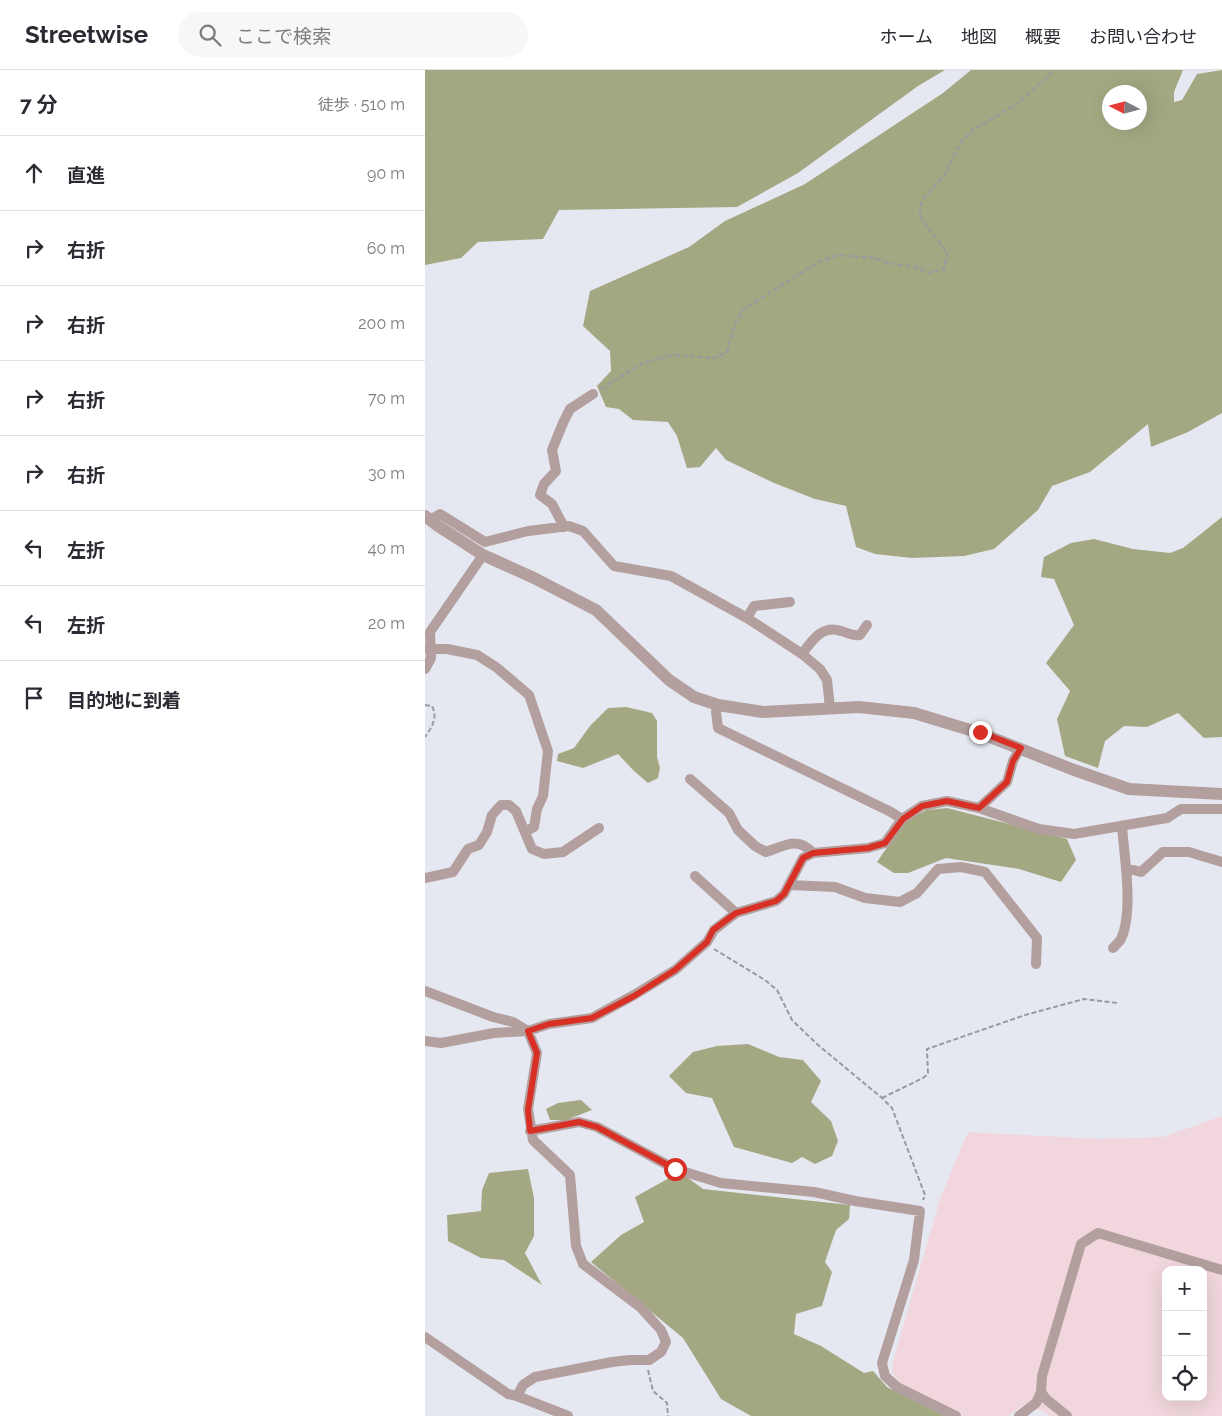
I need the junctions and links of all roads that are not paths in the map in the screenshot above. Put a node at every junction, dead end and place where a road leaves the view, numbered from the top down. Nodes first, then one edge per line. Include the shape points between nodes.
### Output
1 (593, 394) road end
2 (427, 518) edge
3 (564, 526) junction
4 (483, 555) junction
5 (790, 602) dead end
6 (747, 618) junction
7 (867, 625) dead end
8 (428, 649) edge
9 (801, 654) junction
10 (425, 669) edge
11 (718, 705) junction
12 (829, 708) junction
13 (1021, 748) junction
14 (691, 779) dead end
15 (1222, 794) edge
16 (979, 808) junction
17 (1222, 809) edge
18 (903, 819) junction
19 (1122, 826) junction
20 (599, 828) dead end
21 (526, 831) junction
22 (813, 853) junction
23 (1222, 862) edge
24 (1126, 868) junction
25 (695, 876) dead end
26 (425, 878) edge
27 (789, 885) junction
28 (736, 913) junction
29 (1113, 948) dead end
30 (1036, 964) dead end
31 (425, 990) edge
32 (528, 1031) junction
33 (425, 1041) edge
34 (530, 1131) junction
35 (1222, 1270) edge
36 (425, 1336) edge
37 (1041, 1392) junction
38 (517, 1396) junction
39 (569, 1416) edge
40 (956, 1416) edge
41 (1019, 1416) edge
42 (1067, 1416) edge

1 - 3 street via 570,409 552,450 556,471 544,484 540,495 552,504
2 - 3 street via 440,514 485,542 528,530
2 - 4 street
3 - 6 street via 583,530 615,566 671,576
4 - 8 street via 430,632
4 - 11 street via 596,610 669,680 694,697
5 - 6 street via 753,606
6 - 9 street
7 - 9 street via 860,635 851,636 839,630 818,633
8 - 10 street via 431,658
8 - 21 street via 477,655 529,695 548,751 543,796 534,827
9 - 12 street via 820,669 827,680
11 - 12 street via 763,712
11 - 18 street via 718,728
12 - 13 street via 914,712
13 - 15 street via 1129,789
13 - 16 street via 1007,782
14 - 22 street via 729,813 738,830 755,846 766,852 795,842 807,846
16 - 18 street via 947,801 922,806
16 - 19 street via 1039,828 1075,834
17 - 19 street via 1181,809 1167,818
18 - 22 street via 885,843 868,848
19 - 24 street
20 - 21 street via 563,852 544,854 532,849
21 - 26 street via 517,811 509,805 501,805 492,815 479,845 468,848 453,872
22 - 27 street via 803,858
23 - 24 street via 1189,852 1163,852 1141,872
24 - 29 street via 1126,920 1121,940
25 - 28 street
27 - 28 street via 776,901
27 - 30 street via 835,887 865,898 901,902 917,894 938,869 961,867 985,872 1037,938
28 - 32 street via 713,930 707,942 675,970 634,996 592,1018 549,1024
31 - 32 street via 493,1018 513,1022
32 - 33 street via 494,1033 441,1043
32 - 34 street via 537,1053 528,1110
34 - 38 street via 533,1140 570,1175 576,1246 583,1264 640,1306 661,1330 666,1342 661,1352 649,1360 612,1362 535,1378 523,1385
34 - 40 street via 579,1122 597,1127 675,1169 721,1183 814,1192 920,1211 914,1260 882,1364 885,1376 897,1387
35 - 37 street via 1098,1233 1081,1244 1042,1376
36 - 38 street via 508,1394
37 - 41 street via 1036,1403
37 - 42 street
38 - 39 street

